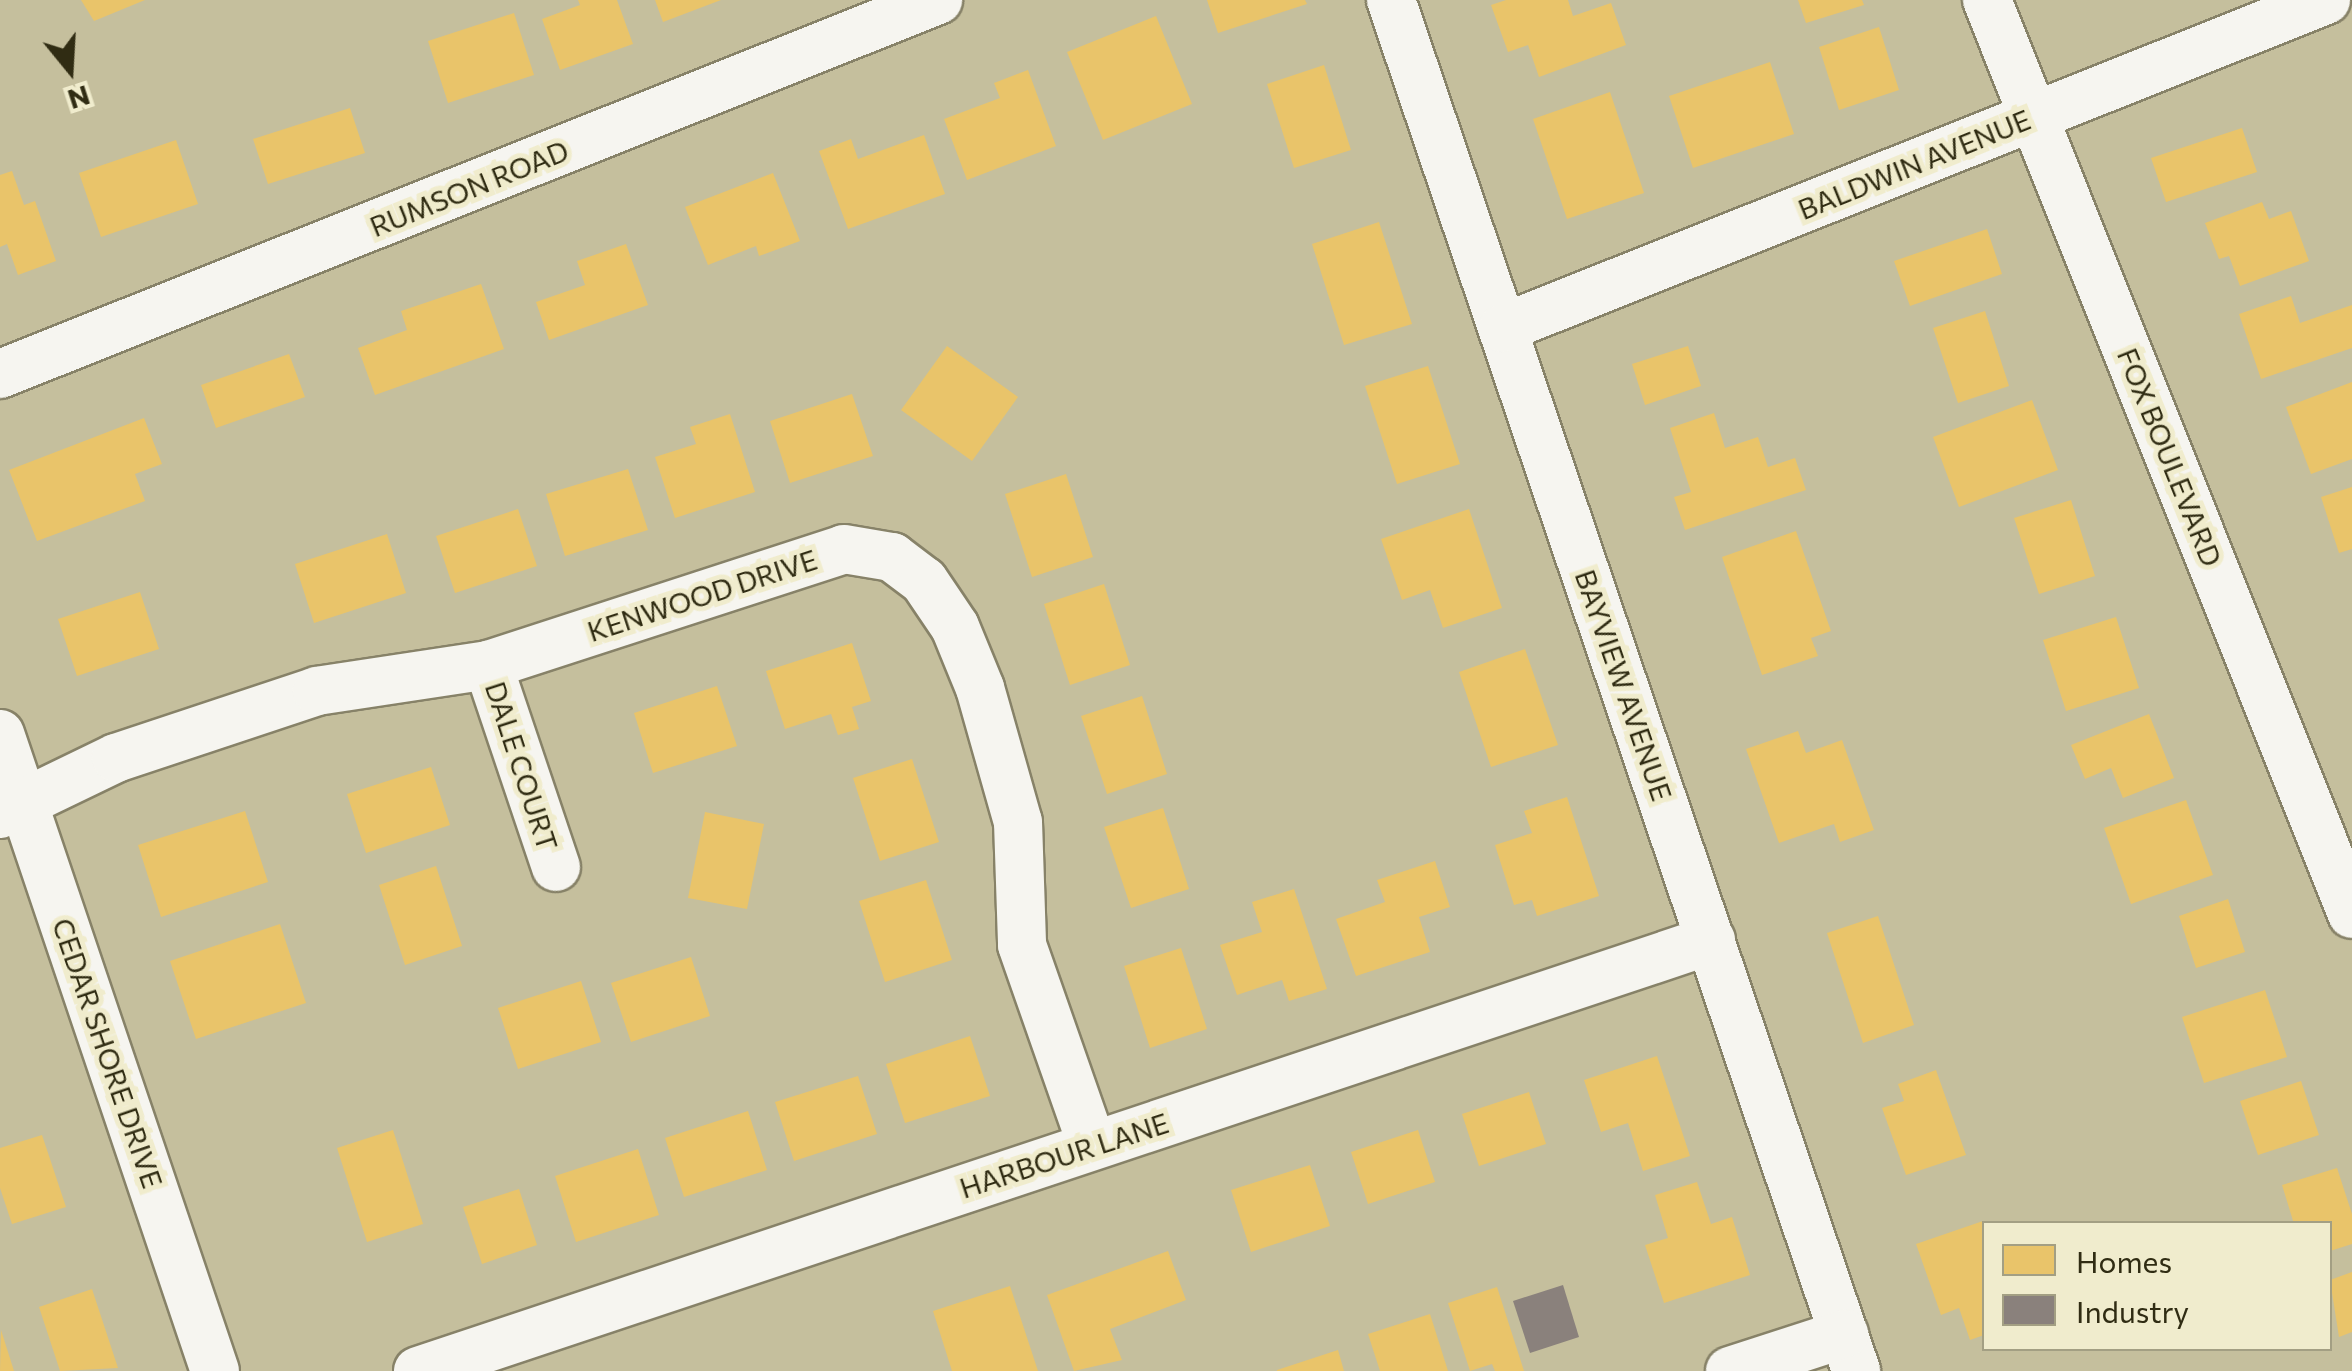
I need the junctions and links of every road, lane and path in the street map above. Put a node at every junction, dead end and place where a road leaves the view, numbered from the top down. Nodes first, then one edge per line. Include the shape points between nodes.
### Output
1 (938, 0) edge
2 (1391, 0) edge
3 (1988, 0) edge
4 (2326, 0) edge
5 (2034, 116) junction
6 (1503, 328) junction
7 (0, 374) edge
8 (488, 664) junction
9 (0, 734) edge
10 (12, 808) edge
11 (556, 868) dead end
12 (2352, 914) edge
13 (1711, 940) junction
14 (1092, 1145) junction
15 (1850, 1352) edge
16 (215, 1371) edge
17 (418, 1371) edge
18 (1730, 1371) edge

1 - 7 street, RUMSON ROAD
2 - 6 street, BAYVIEW AVENUE
3 - 5 street, FOX BOULEVARD
4 - 5 street, BALDWIN AVENUE
5 - 6 street, BALDWIN AVENUE
5 - 12 street, FOX BOULEVARD
6 - 13 street, BAYVIEW AVENUE
8 - 10 street, KENWOOD DRIVE via 317,691 116,758
8 - 11 street, DALE COURT
8 - 14 street, KENWOOD DRIVE via 844,549 892,557 924,581 956,627 980,688 1018,822 1022,945
9 - 10 street, CEDAR SHORE DRIVE
10 - 16 street, CEDAR SHORE DRIVE
13 - 14 street, HARBOUR LANE
13 - 15 street, BAYVIEW AVENUE
14 - 17 street, HARBOUR LANE
15 - 18 street

